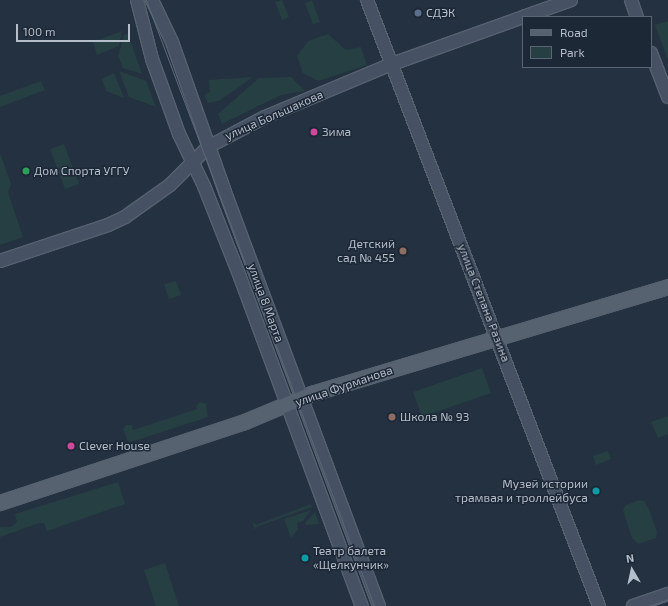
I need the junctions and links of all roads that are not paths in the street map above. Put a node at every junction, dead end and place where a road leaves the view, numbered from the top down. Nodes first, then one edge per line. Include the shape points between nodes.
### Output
1 (137, 0) edge
2 (152, 0) edge
3 (367, 0) edge
4 (571, 0) edge
5 (631, 0) edge
6 (526, 16) edge
7 (637, 16) edge
8 (522, 17) edge
9 (652, 56) edge
10 (392, 64) junction
11 (668, 97) edge
12 (208, 147) junction
13 (192, 161) junction
14 (0, 260) edge
15 (668, 287) edge
16 (498, 338) junction
17 (302, 398) junction
18 (288, 405) junction
19 (0, 503) edge
20 (668, 594) edge
21 (362, 606) edge
22 (379, 606) edge
23 (600, 606) edge
24 (634, 606) edge

1 - 13 main road, улица 8 Марта via 152,59 179,134
2 - 12 main road, улица 8 Марта via 172,42
3 - 10 main road, улица Степана Разина
4 - 6 main road, улица Большакова
5 - 7 main road
8 - 10 main road, улица Большакова
9 - 11 main road
10 - 12 main road, улица Большакова via 265,116
10 - 16 main road, улица Степана Разина
12 - 13 main road, улица Большакова
12 - 17 main road, улица 8 Марта
13 - 14 main road, улица Большакова via 170,185 146,204 108,225
13 - 18 main road, улица 8 Марта via 240,277
15 - 16 main road, улица Фурманова
16 - 17 main road, улица Фурманова
16 - 23 main road, улица Степана Разина
17 - 18 main road, улица Фурманова
17 - 22 main road, улица 8 Марта
18 - 19 main road, улица Фурманова
18 - 21 main road, улица 8 Марта
20 - 24 main road

